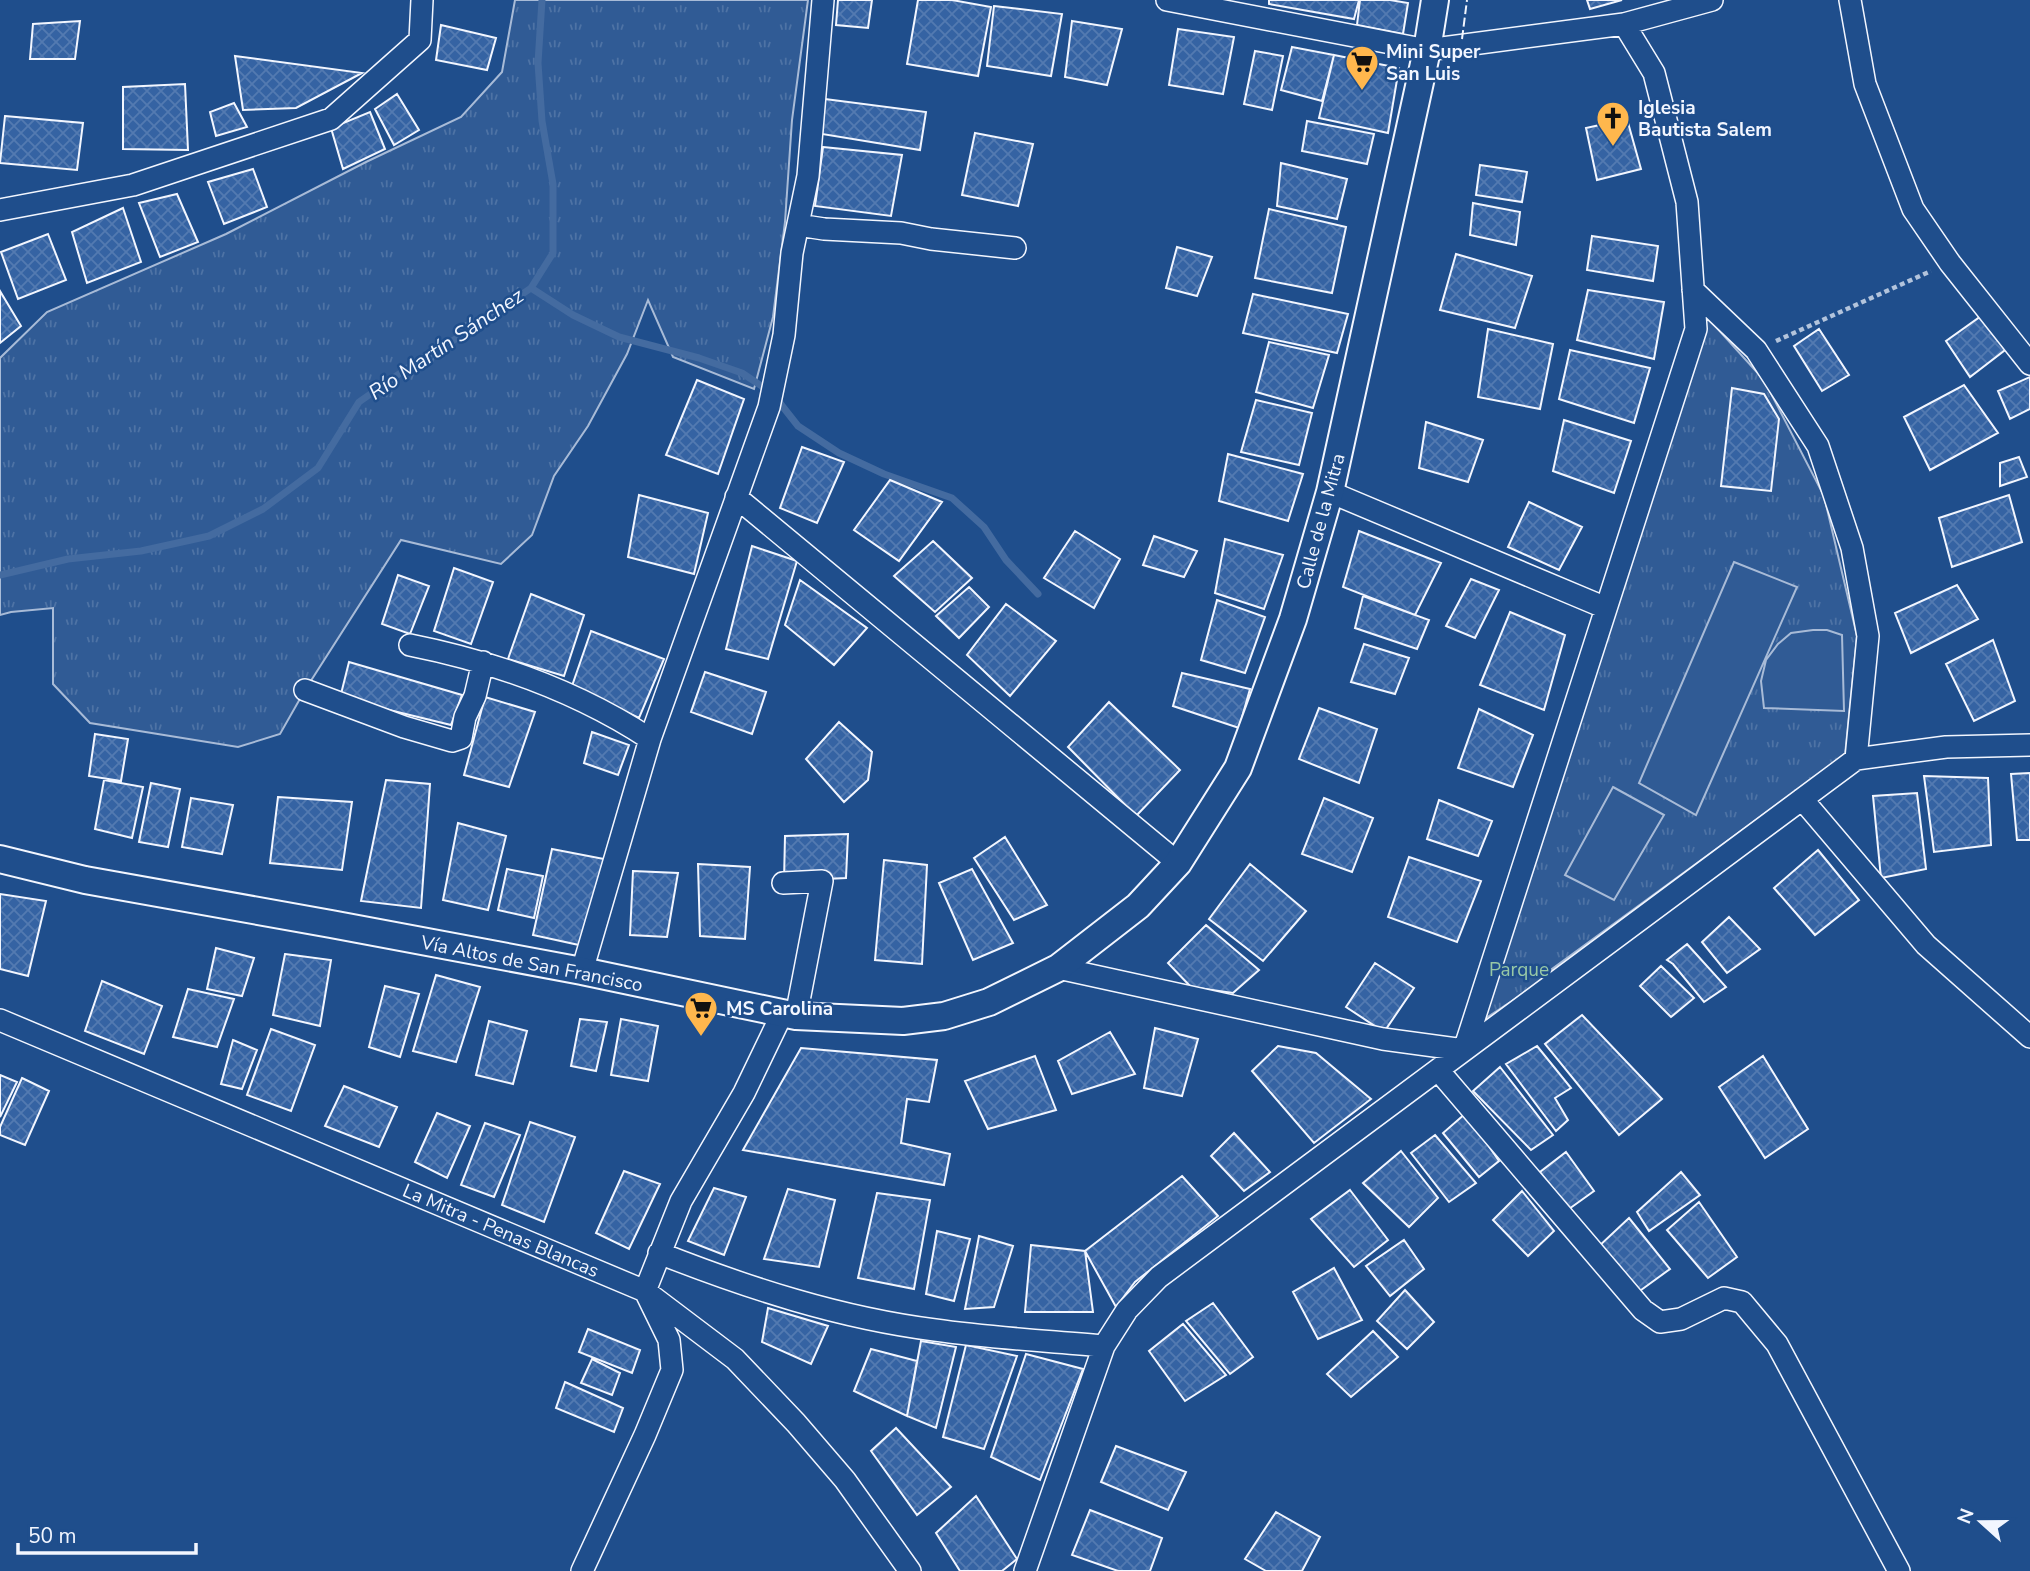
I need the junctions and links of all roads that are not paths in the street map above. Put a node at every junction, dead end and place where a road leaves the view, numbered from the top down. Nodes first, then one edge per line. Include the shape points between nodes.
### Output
1 (422, 0) edge
2 (823, 0) edge
3 (1167, 0) edge
4 (1436, 0) edge
5 (1712, 0) edge
6 (1850, 0) edge
7 (1624, 24) junction
8 (1427, 50) junction
9 (0, 210) edge
10 (798, 225) junction
11 (1016, 248) dead end
12 (1693, 290) junction
13 (2030, 364) edge
14 (1330, 492) junction
15 (736, 497) junction
16 (1605, 608) junction
17 (410, 645) dead end
18 (483, 662) junction
19 (305, 690) dead end
20 (650, 739) junction
21 (2030, 745) edge
22 (1856, 760) junction
23 (1802, 799) junction
24 (0, 859) edge
25 (1178, 863) junction
26 (783, 883) dead end
27 (1058, 968) junction
28 (582, 971) junction
29 (789, 1015) junction
30 (0, 1020) edge
31 (2030, 1037) edge
32 (1464, 1050) junction
33 (1438, 1070) junction
34 (659, 1252) junction
35 (645, 1291) junction
36 (1104, 1346) junction
37 (1031, 1569) edge
38 (582, 1571) edge
39 (909, 1571) edge
40 (1899, 1571) edge

1 - 9 street via 420,40 331,119 133,185
2 - 10 street via 808,176
3 - 8 street
4 - 8 street, Calle de la Mitra
5 - 7 street
6 - 13 street via 1864,84 1913,209
7 - 8 street
7 - 12 street via 1654,73 1687,202
8 - 14 street, Calle de la Mitra
10 - 11 street
10 - 15 street via 768,407
12 - 16 street via 1696,329
12 - 22 street via 1756,350 1818,446 1852,548 1868,636
14 - 16 street
14 - 25 street, Calle de la Mitra via 1293,619 1238,768
15 - 20 street
15 - 25 street
16 - 32 street
17 - 18 street
18 - 19 street via 461,738 452,741
18 - 20 street via 569,695
20 - 28 street
21 - 22 street via 1946,747
22 - 23 street
23 - 31 street via 1926,945
23 - 32 street
24 - 28 street, Vía Altos de San Francisco via 85,880
25 - 27 street, Calle de la Mitra via 1138,906
26 - 29 street via 822,881
27 - 29 street, Vía Altos de San Francisco via 989,1002 944,1016 903,1021
27 - 32 street via 1383,1039
28 - 29 street, Vía Altos de San Francisco
29 - 34 street via 681,1201
30 - 35 street, La Mitra - Penas Blancas
32 - 33 street
33 - 36 street via 1159,1277 1127,1310
33 - 40 street via 1643,1310 1660,1322 1681,1319 1724,1298 1742,1302 1777,1344
34 - 35 street
34 - 36 street via 788,1299 877,1320 934,1331
35 - 38 street via 668,1340 672,1370
35 - 39 street, La Mitra - Penas Blancas via 735,1359 787,1414 845,1480
36 - 37 street

